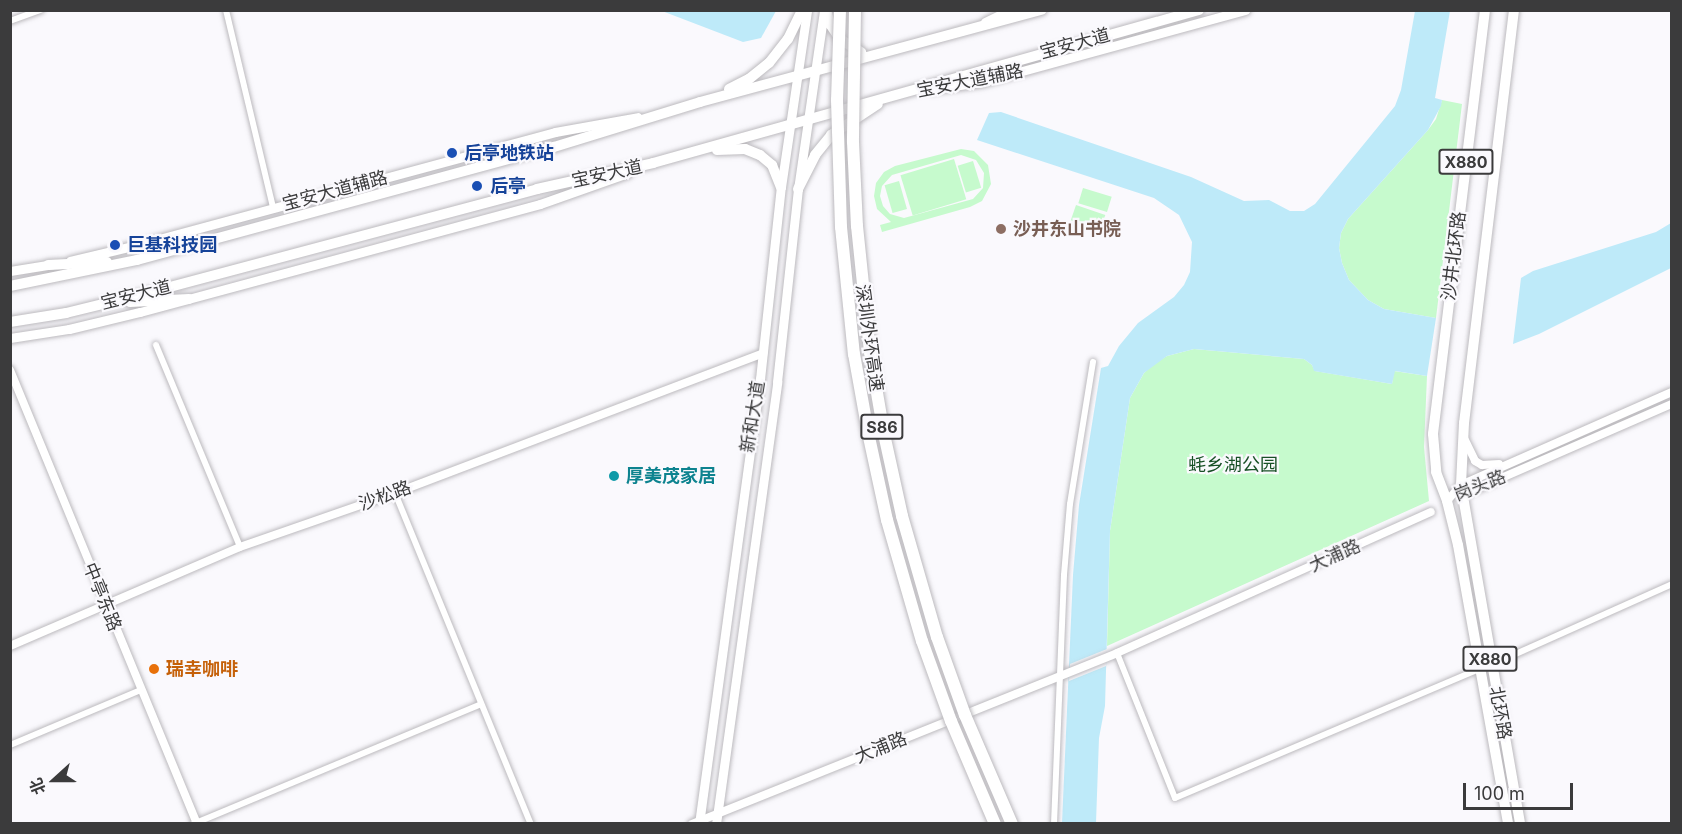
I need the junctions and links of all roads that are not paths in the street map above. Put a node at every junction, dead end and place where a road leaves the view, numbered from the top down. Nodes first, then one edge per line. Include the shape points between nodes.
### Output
1 (41, 10) edge
2 (226, 10) edge
3 (802, 10) edge
4 (807, 10) edge
5 (825, 10) edge
6 (840, 10) edge
7 (855, 10) edge
8 (1010, 10) edge
9 (1042, 10) edge
10 (1199, 10) edge
11 (1245, 10) edge
12 (1485, 10) edge
13 (1514, 10) edge
14 (10, 21) edge
15 (964, 30) junction
16 (880, 53) junction
17 (815, 71) junction
18 (797, 76) junction
19 (904, 93) junction
20 (890, 97) junction
21 (700, 102) junction
22 (661, 113) junction
23 (808, 119) junction
24 (790, 124) junction
25 (693, 152) junction
26 (653, 164) junction
27 (781, 187) junction
28 (798, 189) junction
29 (273, 207) junction
30 (137, 260) junction
31 (48, 264) junction
32 (10, 271) edge
33 (10, 285) edge
34 (189, 299) junction
35 (102, 304) junction
36 (10, 322) edge
37 (10, 339) edge
38 (156, 345) dead end
39 (763, 353) junction
40 (1093, 362) dead end
41 (10, 370) edge
42 (1671, 392) edge
43 (1671, 404) edge
44 (1463, 435) junction
45 (1510, 462) junction
46 (1462, 490) junction
47 (395, 493) junction
48 (1447, 501) junction
49 (1431, 512) dead end
50 (240, 547) junction
51 (1671, 584) edge
52 (105, 606) junction
53 (10, 646) edge
54 (1117, 654) junction
55 (1486, 667) junction
56 (1060, 676) junction
57 (141, 690) junction
58 (481, 704) junction
59 (10, 745) edge
60 (718, 812) junction
61 (697, 822) edge
62 (195, 823) edge
63 (531, 824) edge
64 (716, 824) edge
65 (995, 824) edge
66 (1012, 824) edge
67 (1054, 824) edge
68 (1508, 824) edge
69 (1520, 824) edge

1 - 14 street
2 - 29 street
3 - 21 main road via 788,39 769,63 743,82
4 - 18 main road, 新和大道
5 - 16 main road via 834,32 846,44 862,52
5 - 17 main road, 新和大道
6 - 65 highway, 深圳外环高速 / S86, bridge via 837,121 841,227 869,437 892,540 922,641
7 - 66 highway, 深圳外环高速 / S86, bridge via 856,226 884,434 912,556 937,637
8 - 15 main road
9 - 15 main road, 宝安大道
10 - 19 main road, 宝安大道
11 - 19 main road, 宝安大道辅路 via 982,82
12 - 48 main road, 沙井北环路 / X880 via 1434,413 1434,457
13 - 44 main road, 沙井北环路 / X880
15 - 16 main road, 宝安大道
16 - 17 main road, 宝安大道
17 - 18 main road, 宝安大道
17 - 23 main road, 新和大道
18 - 21 main road, 宝安大道
18 - 24 main road, 新和大道
19 - 20 main road, 宝安大道
20 - 23 main road, 宝安大道
20 - 28 main road via 831,135 815,154
21 - 22 main road, 宝安大道
22 - 29 main road, 宝安大道辅路 via 555,132
22 - 30 main road, 宝安大道 via 554,147
23 - 24 main road, 宝安大道
23 - 28 main road, 新和大道
24 - 25 main road, 宝安大道
24 - 27 main road, 新和大道
25 - 26 main road, 宝安大道
25 - 27 main road via 737,148 753,151 772,165
26 - 34 main road via 540,204
26 - 35 main road, 宝安大道 via 537,189
27 - 39 main road, 新和大道
28 - 60 main road, 新和大道 via 777,382
29 - 31 main road, 宝安大道辅路 via 133,246
30 - 31 main road
30 - 33 main road, 宝安大道
31 - 32 main road, 宝安大道辅路
34 - 35 main road
34 - 37 main road via 69,329
35 - 36 main road, 宝安大道
38 - 50 street
39 - 47 street, 沙松路
39 - 61 main road, 新和大道
40 - 56 street via 1070,504
41 - 52 street, 中亭东路
42 - 45 street, 岗头路
43 - 46 street, 岗头路
44 - 45 street via 1474,461 1482,465
44 - 46 main road, 沙井北环路 / X880
45 - 46 street, 岗头路
46 - 48 street, 岗头路
46 - 55 main road, 北环路 / X880
47 - 50 street, 沙松路
47 - 58 street
48 - 55 main road, 北环路 / X880
49 - 54 street, 大浦路
50 - 52 street, 沙松路
51 - 55 street
52 - 53 street, 沙松路
52 - 57 street, 中亭东路
54 - 55 street via 1175,798
54 - 56 street, 大浦路
55 - 68 main road, 北环路 / X880
55 - 69 main road, 北环路 / X880
56 - 60 street, 大浦路
56 - 67 street
57 - 59 street
57 - 62 street, 中亭东路
58 - 62 street
58 - 63 street
60 - 61 street, 大浦路
60 - 64 main road, 新和大道

